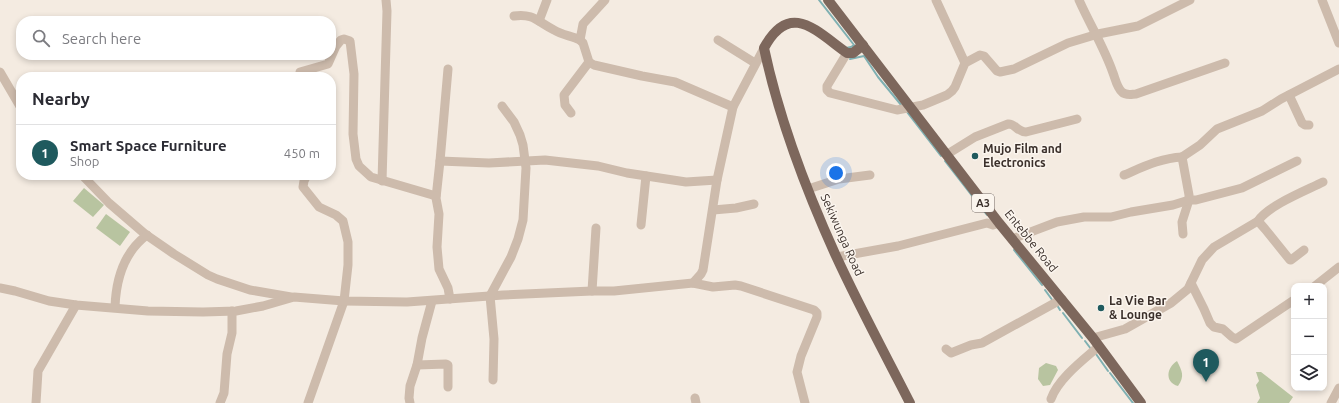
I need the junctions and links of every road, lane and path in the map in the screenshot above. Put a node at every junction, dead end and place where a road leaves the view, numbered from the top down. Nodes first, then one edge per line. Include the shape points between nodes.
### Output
1 (386, 0) edge
2 (547, 0) edge
3 (605, 0) edge
4 (828, 0) edge
5 (936, 0) edge
6 (1079, 0) edge
7 (1190, 0) edge
8 (1322, 0) edge
9 (514, 16) dead end
10 (539, 21) junction
11 (1096, 35) junction
12 (580, 40) junction
13 (718, 40) dead end
14 (1339, 43) edge
15 (863, 45) junction
16 (336, 46) edge
17 (764, 48) junction
18 (847, 53) junction
19 (330, 60) edge
20 (589, 62) junction
21 (755, 63) junction
22 (964, 63) junction
23 (1225, 63) dead end
24 (448, 69) dead end
25 (1339, 69) edge
26 (0, 72) edge
27 (300, 72) dead end
28 (1289, 95) junction
29 (16, 99) edge
30 (502, 106) dead end
31 (733, 107) junction
32 (911, 107) junction
33 (571, 113) dead end
34 (1076, 119) dead end
35 (1309, 125) dead end
36 (946, 155) junction
37 (1182, 157) junction
38 (440, 161) junction
39 (526, 161) junction
40 (1297, 162) dead end
41 (870, 175) dead end
42 (1124, 175) dead end
43 (646, 176) junction
44 (87, 180) edge
45 (304, 180) edge
46 (717, 180) junction
47 (382, 181) junction
48 (1323, 182) dead end
49 (808, 189) junction
50 (436, 196) junction
51 (1188, 200) junction
52 (754, 204) dead end
53 (713, 210) junction
54 (1258, 222) junction
55 (999, 223) junction
56 (642, 225) dead end
57 (596, 228) dead end
58 (1183, 234) dead end
59 (147, 235) junction
60 (1012, 239) junction
61 (1304, 250) dead end
62 (837, 257) junction
63 (1339, 267) edge
64 (1191, 283) junction
65 (1319, 283) edge
66 (694, 284) junction
67 (0, 288) edge
68 (592, 291) junction
69 (490, 296) junction
70 (294, 297) junction
71 (450, 299) junction
72 (1062, 299) junction
73 (344, 301) junction
74 (432, 301) junction
75 (1291, 302) edge
76 (76, 305) junction
77 (115, 308) junction
78 (232, 311) junction
79 (1096, 342) junction
80 (946, 349) dead end
81 (417, 365) junction
82 (493, 380) dead end
83 (448, 387) dead end
84 (1339, 388) edge
85 (1051, 399) dead end
86 (36, 403) edge
87 (220, 403) edge
88 (308, 403) edge
89 (410, 403) edge
90 (805, 403) edge
91 (910, 403) edge
92 (1141, 403) edge
93 (1331, 403) edge

1 - 47 street
2 - 10 street
3 - 12 street via 583,24
4 - 15 main road, Entebbe Road / A3
5 - 22 street
6 - 11 street
7 - 11 street via 1138,26
8 - 14 street
9 - 10 street via 526,15
10 - 12 street via 553,30
11 - 22 street via 1068,43 1004,72 996,71 982,55
11 - 23 street via 1108,57 1118,87 1128,95
12 - 20 street
13 - 21 street
15 - 18 main road via 853,53
15 - 32 main road, Entebbe Road / A3
16 - 47 street via 344,39 351,43 354,74 353,134 358,166 371,177
17 - 18 main road via 769,38 781,26 799,22 813,28
17 - 21 street
17 - 49 main road, Sekiwunga Road via 783,119
18 - 32 street via 827,86 830,93 897,110
19 - 27 street via 328,64
20 - 31 street via 675,82
20 - 33 street via 564,95 565,105
21 - 31 street
22 - 32 street via 950,93 923,105
24 - 38 street
25 - 28 street
26 - 29 street
28 - 35 street via 1302,123
28 - 37 street via 1262,111 1217,129
30 - 39 street via 514,122
31 - 46 street
32 - 36 main road, Entebbe Road / A3
34 - 36 street via 1026,132 1008,124 975,137
36 - 55 main road, Entebbe Road / A3
37 - 42 street via 1151,163
37 - 51 street
38 - 39 street
38 - 50 street
39 - 43 street via 545,160 598,166
39 - 69 street via 523,220 518,240
40 - 51 street via 1242,188
41 - 49 street
43 - 46 street via 686,182
43 - 56 street
44 - 59 street via 109,203
45 - 73 street via 303,187 319,207 336,215 344,223 348,242 348,265
46 - 53 street
47 - 50 street
48 - 54 street via 1265,213
49 - 62 main road, Sekiwunga Road
50 - 71 street via 439,214 439,269
51 - 58 street via 1182,222
51 - 60 street via 1111,218 1084,217 1057,222
52 - 53 street
53 - 66 street via 703,270
54 - 61 street via 1290,260
54 - 64 street via 1214,247 1202,260
55 - 60 main road, Entebbe Road / A3
55 - 62 street via 987,223 898,246
57 - 68 street
59 - 70 street via 217,279 250,290
59 - 77 street via 139,241 122,269
60 - 72 main road, Entebbe Road / A3
62 - 91 main road, Sekiwunga Road
63 - 65 street
64 - 75 street via 1210,323 1236,339
64 - 79 street via 1185,292 1146,318
66 - 68 street
66 - 90 street via 713,287 741,286 817,313 797,372
67 - 76 street
68 - 69 street
69 - 71 street
69 - 82 street via 494,339
70 - 73 street
70 - 78 street
71 - 74 street
72 - 79 main road, Entebbe Road / A3
72 - 80 street via 982,343 951,353
73 - 74 street
73 - 88 street
74 - 81 street
76 - 77 street
76 - 86 street via 38,371
77 - 78 street via 159,312
78 - 87 street via 232,333 226,354 224,393
79 - 85 street via 1055,390
79 - 92 main road, Entebbe Road / A3
81 - 83 street via 448,365
81 - 89 street via 409,392
84 - 93 street

